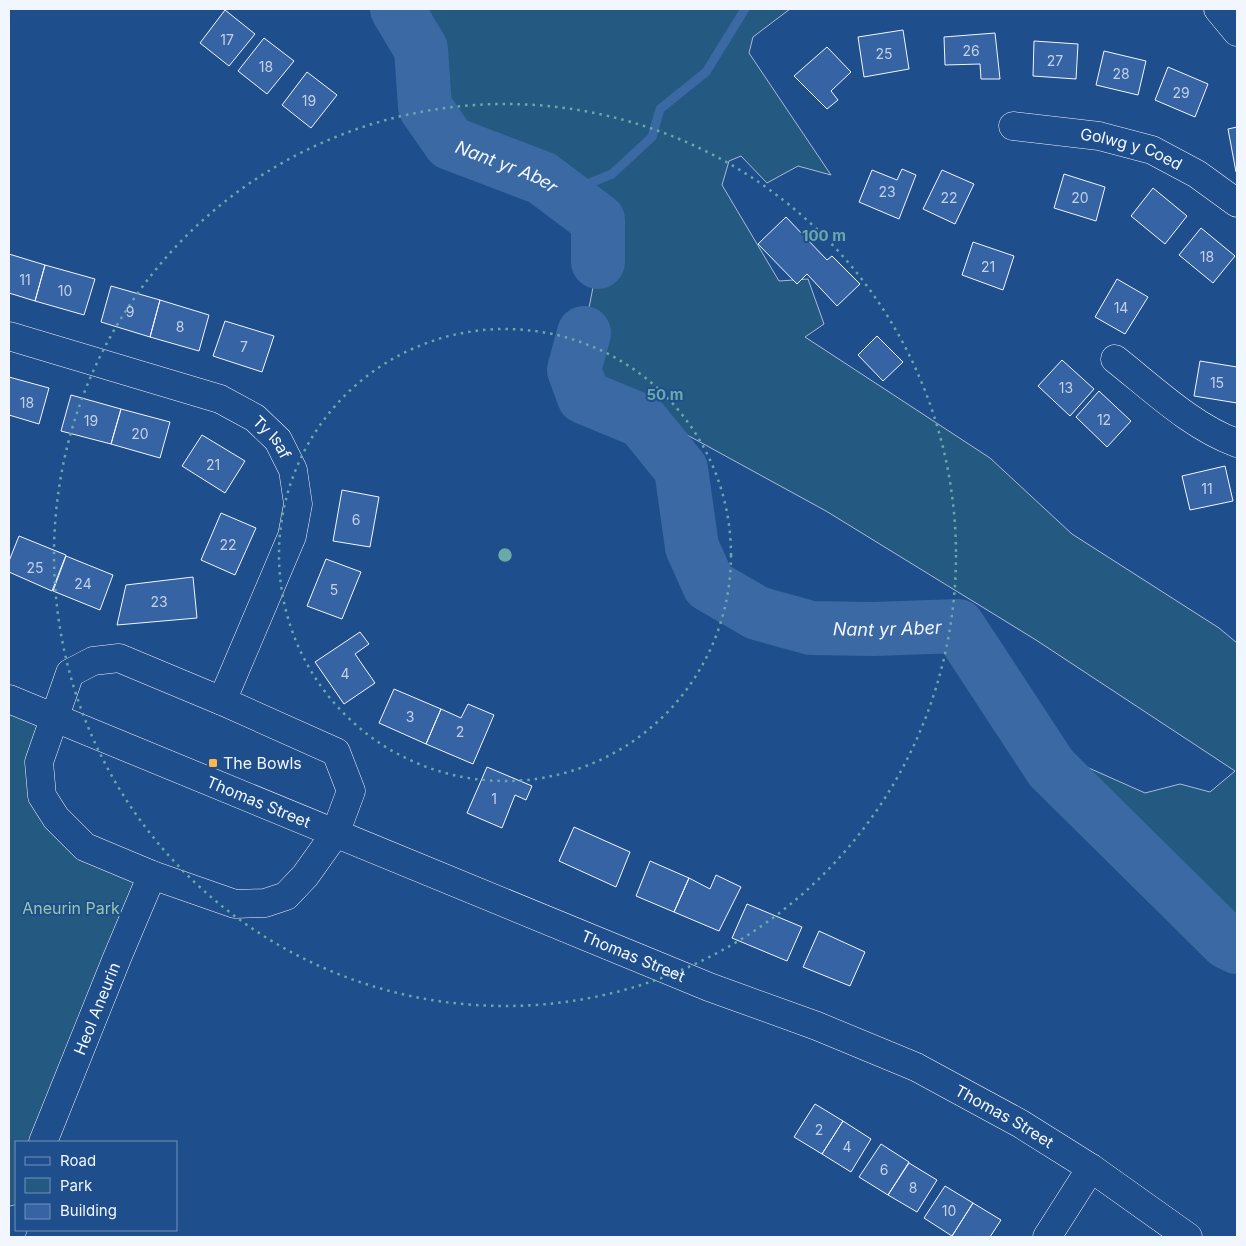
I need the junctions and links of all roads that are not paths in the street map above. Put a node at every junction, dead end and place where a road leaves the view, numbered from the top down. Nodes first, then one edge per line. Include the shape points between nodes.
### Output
1 (1218, 9) edge
2 (1237, 32) edge
3 (1013, 126) dead end
4 (1237, 203) edge
5 (9, 336) edge
6 (1115, 359) dead end
7 (1237, 443) edge
8 (9, 699) edge
9 (222, 701) junction
10 (55, 718) junction
11 (335, 834) junction
12 (152, 875) junction
13 (43, 1141) edge
14 (1091, 1168) junction
15 (15, 1222) edge
16 (10, 1237) edge
17 (1047, 1237) edge
18 (1188, 1237) edge

1 - 2 street
3 - 4 street, Golwg y Coed via 1099,136 1152,150 1198,174
5 - 9 street, Ty Isaf via 220,399 255,418 278,440 293,470 296,487 298,504 292,536
6 - 7 street via 1196,422
8 - 10 street, Thomas Street
9 - 10 street via 119,658 93,661 70,673
9 - 11 street via 336,752 351,791
10 - 11 street, Thomas Street
10 - 12 street via 39,762 42,796 56,818 85,847
11 - 12 street via 305,876 286,896 265,902 235,904
11 - 14 street, Thomas Street via 709,987 817,1026 916,1067 1021,1124
12 - 13 street, Heol Aneurin
14 - 17 street
14 - 18 street, Thomas Street
15 - 16 street

